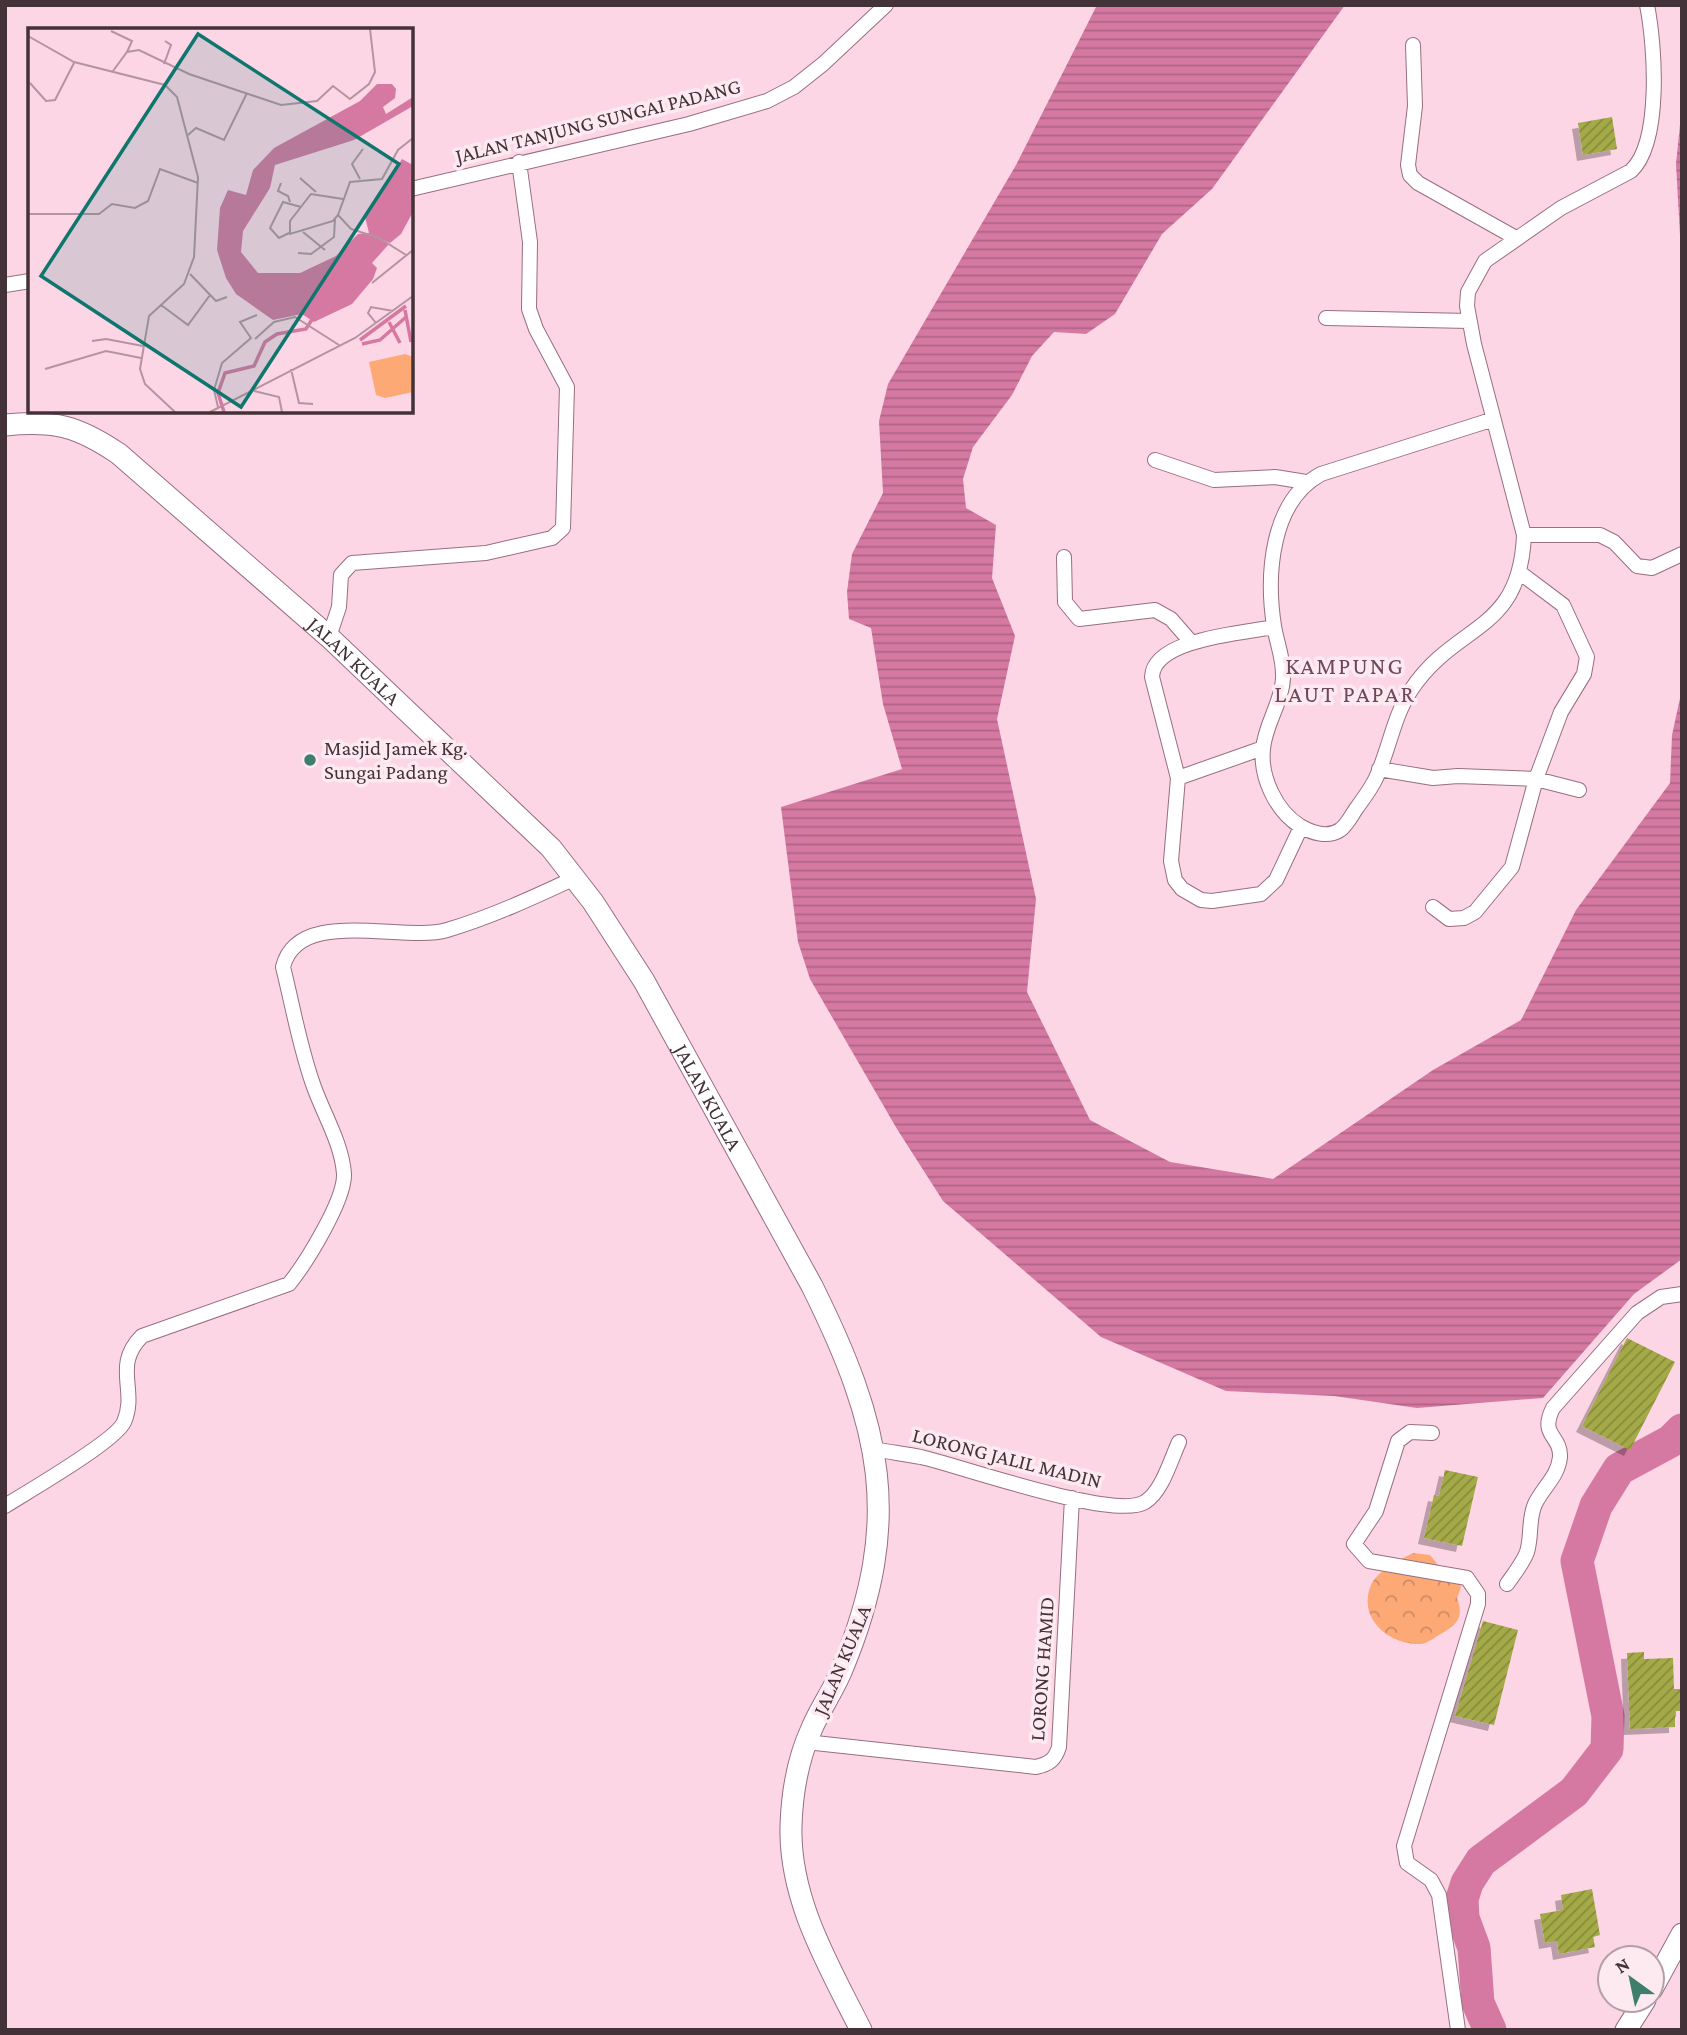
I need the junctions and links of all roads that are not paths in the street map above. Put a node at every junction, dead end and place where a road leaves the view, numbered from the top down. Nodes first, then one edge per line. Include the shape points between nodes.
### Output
1 (886, 5) edge
2 (1647, 5) edge
3 (1413, 45) dead end
4 (519, 162) junction
5 (413, 188) edge
6 (1516, 238) junction
7 (28, 281) edge
8 (5, 285) edge
9 (1326, 318) dead end
10 (1470, 320) junction
11 (1492, 420) junction
12 (5, 425) edge
13 (1155, 460) dead end
14 (1306, 482) junction
15 (1524, 535) junction
16 (1682, 554) edge
17 (1064, 557) dead end
18 (1520, 572) junction
19 (1274, 627) junction
20 (329, 637) junction
21 (1191, 642) junction
22 (1263, 748) junction
23 (1379, 769) junction
24 (1178, 778) junction
25 (1536, 779) junction
26 (1579, 790) dead end
27 (1301, 827) junction
28 (575, 878) junction
29 (1433, 907) dead end
30 (1682, 1294) edge
31 (1432, 1433) dead end
32 (1180, 1442) dead end
33 (873, 1449) junction
34 (1072, 1498) junction
35 (5, 1506) edge
36 (1507, 1584) dead end
37 (806, 1742) junction
38 (1682, 1934) edge
39 (1666, 1963) edge
40 (1636, 2014) edge
41 (861, 2030) edge
42 (1458, 2030) edge
43 (1626, 2030) edge

1 - 4 street, JALAN TANJUNG SUNGAI PADANG via 814,71 767,101 689,124
2 - 6 street via 1653,66 1649,136 1640,162
3 - 6 street via 1410,176
4 - 5 street, JALAN TANJUNG SUNGAI PADANG
4 - 20 street via 530,242 529,309 567,387 564,522 552,538 486,553 352,563 341,575 339,607
6 - 10 street via 1485,261 1475,276 1468,292
7 - 8 street
9 - 10 street
10 - 11 street
11 - 14 street via 1374,455
11 - 15 street
12 - 20 main road, JALAN KUALA via 63,424 91,435 149,479
13 - 14 street via 1214,480 1275,477
14 - 19 street via 1283,516 1276,540
15 - 16 street via 1600,535 1614,542 1637,566 1652,568
15 - 18 street
17 - 21 street via 1065,601 1079,620 1155,610 1171,619
18 - 23 street via 1511,594 1493,615 1419,677
18 - 25 street via 1563,605 1587,657 1584,674 1561,712
19 - 21 street
19 - 22 street via 1283,680
20 - 28 main road, JALAN KUALA via 551,848
21 - 24 street via 1159,658 1152,667
22 - 24 street
22 - 27 street via 1274,800
23 - 25 street via 1433,778
23 - 27 street via 1340,830 1323,835
24 - 27 street via 1171,870 1182,889 1201,900 1267,891
25 - 26 street
25 - 29 street via 1512,867 1502,882 1464,918 1449,919
28 - 33 main road, JALAN KUALA via 644,981 812,1286 852,1376
28 - 35 street via 447,930 412,936 374,931 323,933 294,946 283,967 308,1066 344,1176 329,1216 289,1284 142,1336 131,1347 126,1363 123,1425
30 - 36 street via 1661,1297 1637,1313 1553,1408 1547,1429 1559,1448 1557,1472 1536,1502 1527,1551
31 - 42 street via 1410,1432 1401,1437 1376,1511 1354,1544 1376,1563 1466,1578 1478,1594 1404,1846 1407,1863 1431,1880 1439,1895
32 - 34 street, LORONG JALIL MADIN via 1146,1502 1116,1505
33 - 34 street, LORONG JALIL MADIN via 921,1457
33 - 37 main road, JALAN KUALA via 880,1529 867,1605 841,1672
34 - 37 street, LORONG HAMID via 1056,1757 1036,1767
37 - 41 main road, JALAN KUALA via 791,1827 797,1884 817,1941
38 - 39 main road
40 - 43 main road

